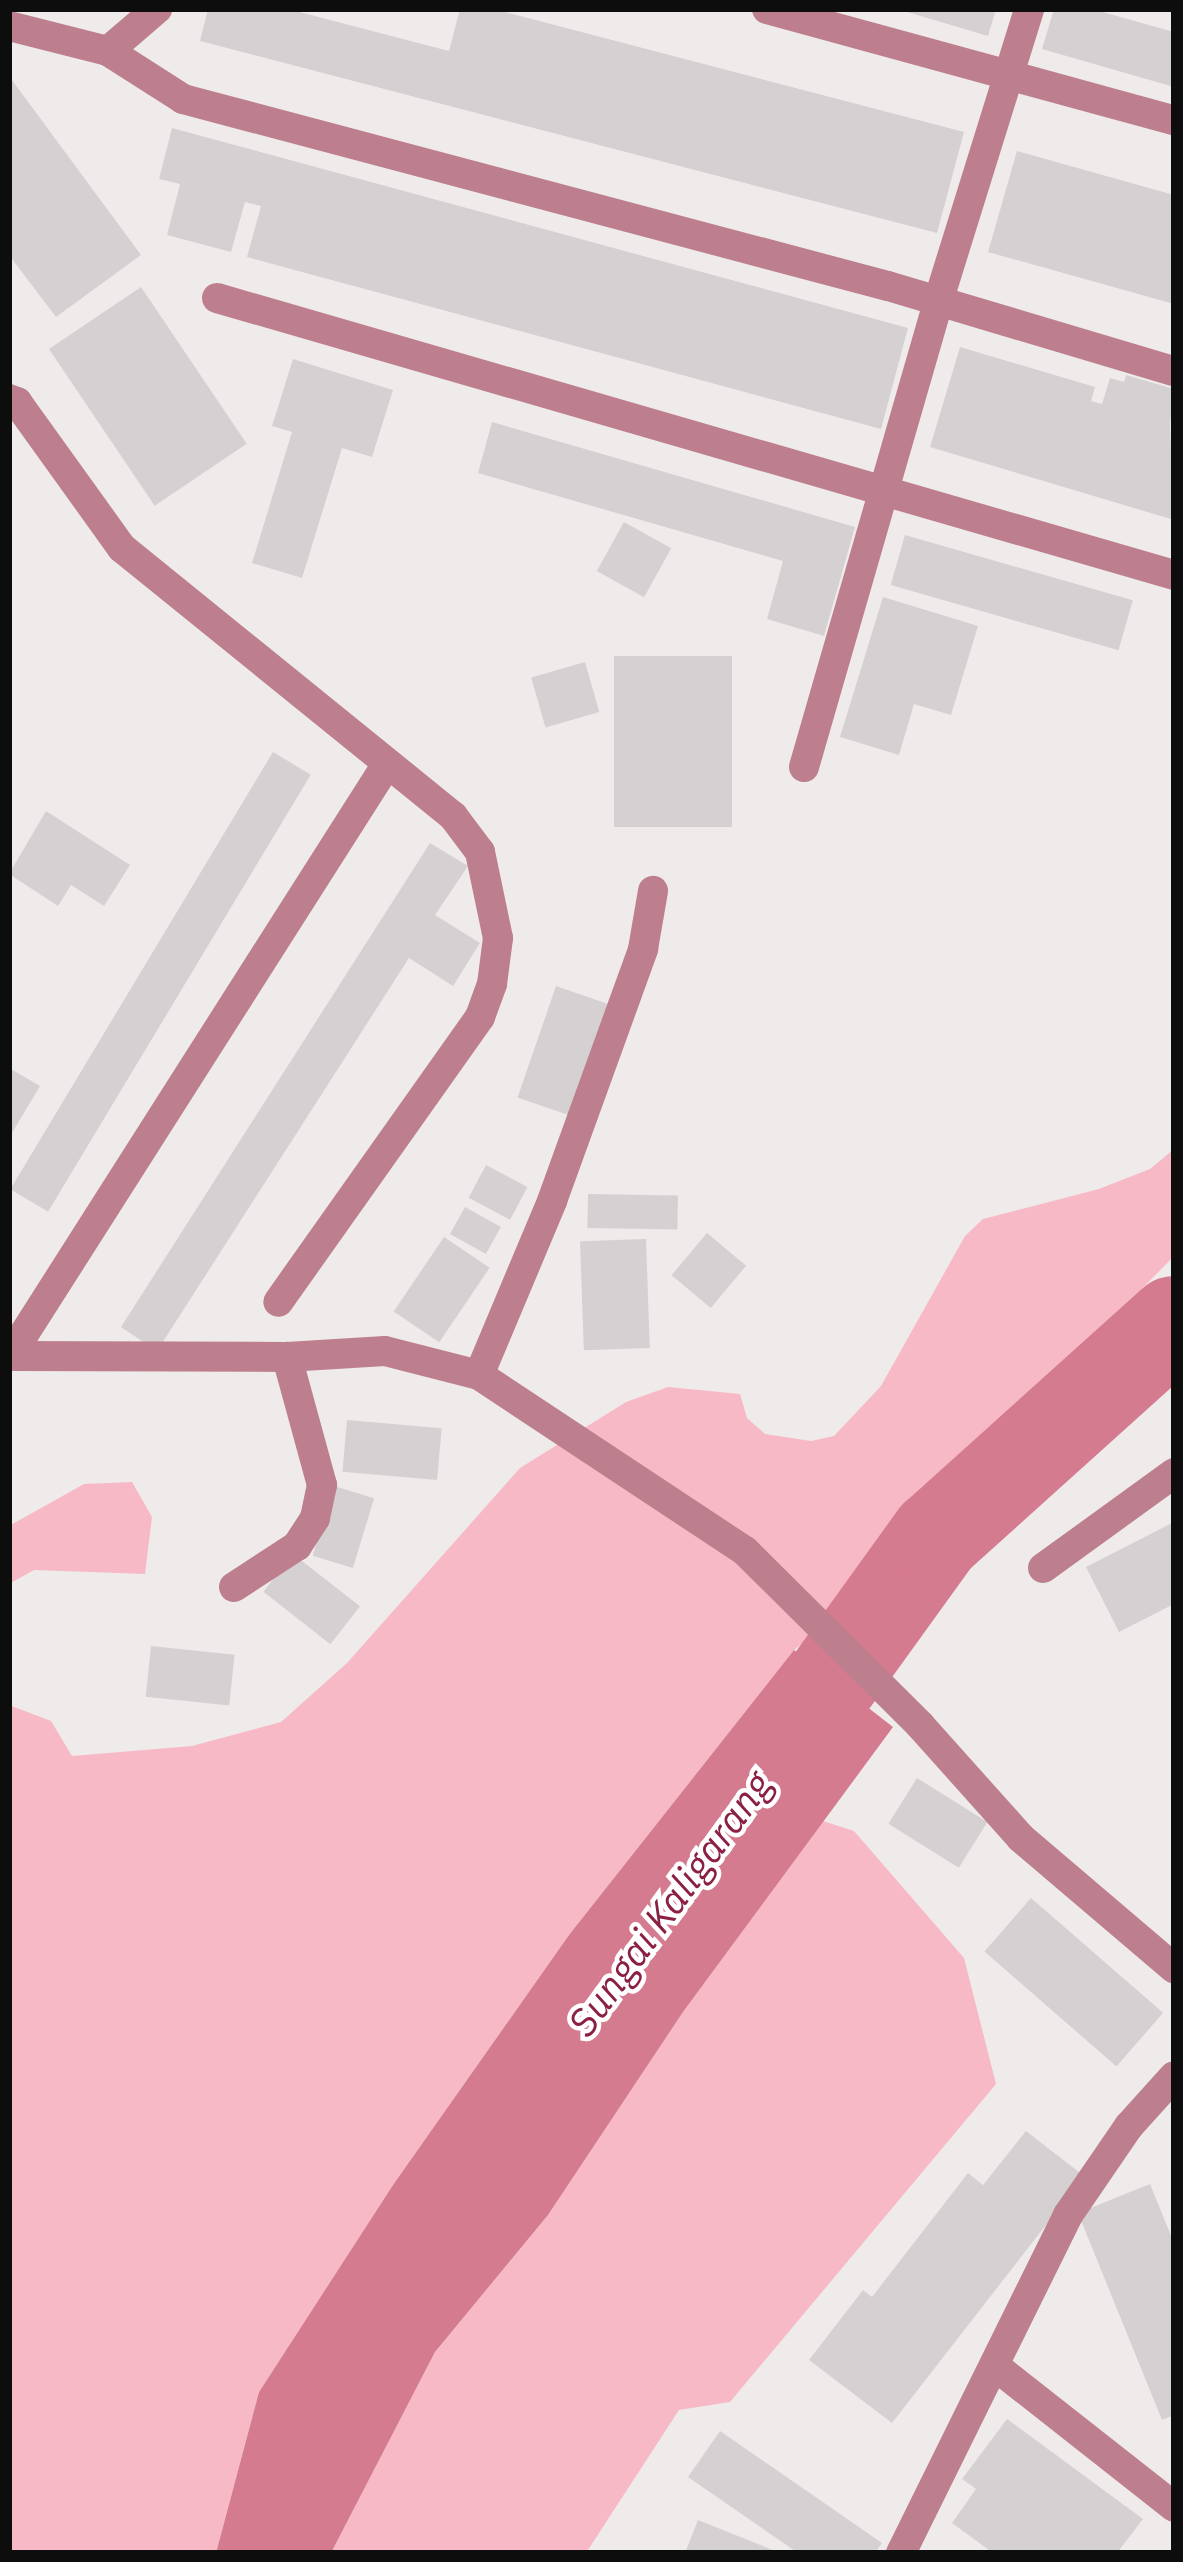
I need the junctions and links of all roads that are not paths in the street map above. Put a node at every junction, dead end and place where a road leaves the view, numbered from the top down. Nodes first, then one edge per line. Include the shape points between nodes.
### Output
1 (157, 9) edge
2 (767, 9) edge
3 (1029, 9) edge
4 (9, 26) edge
5 (108, 51) junction
6 (1007, 73) junction
7 (1174, 120) edge
8 (217, 298) dead end
9 (938, 302) junction
10 (1174, 371) edge
11 (9, 399) edge
12 (886, 490) junction
13 (1174, 575) edge
14 (386, 764) junction
15 (805, 767) dead end
16 (653, 891) dead end
17 (278, 1302) dead end
18 (10, 1356) edge
19 (287, 1357) junction
20 (478, 1375) junction
21 (1174, 1473) edge
22 (1043, 1568) dead end
23 (235, 1587) dead end
24 (1174, 1968) edge
25 (1174, 2076) edge
26 (995, 2366) junction
27 (1174, 2507) edge
28 (902, 2553) edge

1 - 5 street
2 - 6 street
3 - 6 street
4 - 5 street
5 - 9 street via 183,99
6 - 7 street
6 - 9 street
8 - 12 street
9 - 10 street
9 - 12 street
11 - 14 street via 122,548
12 - 13 street
12 - 15 street
14 - 17 street via 453,816 480,852 498,938 492,984 480,1017
14 - 18 street
16 - 20 street via 643,949 553,1201
18 - 19 street
19 - 20 street via 385,1351
19 - 23 street via 322,1485 315,1517 297,1546
20 - 24 street via 745,1551 1021,1838
21 - 22 street
25 - 26 street via 1068,2215
26 - 27 street
26 - 28 street

